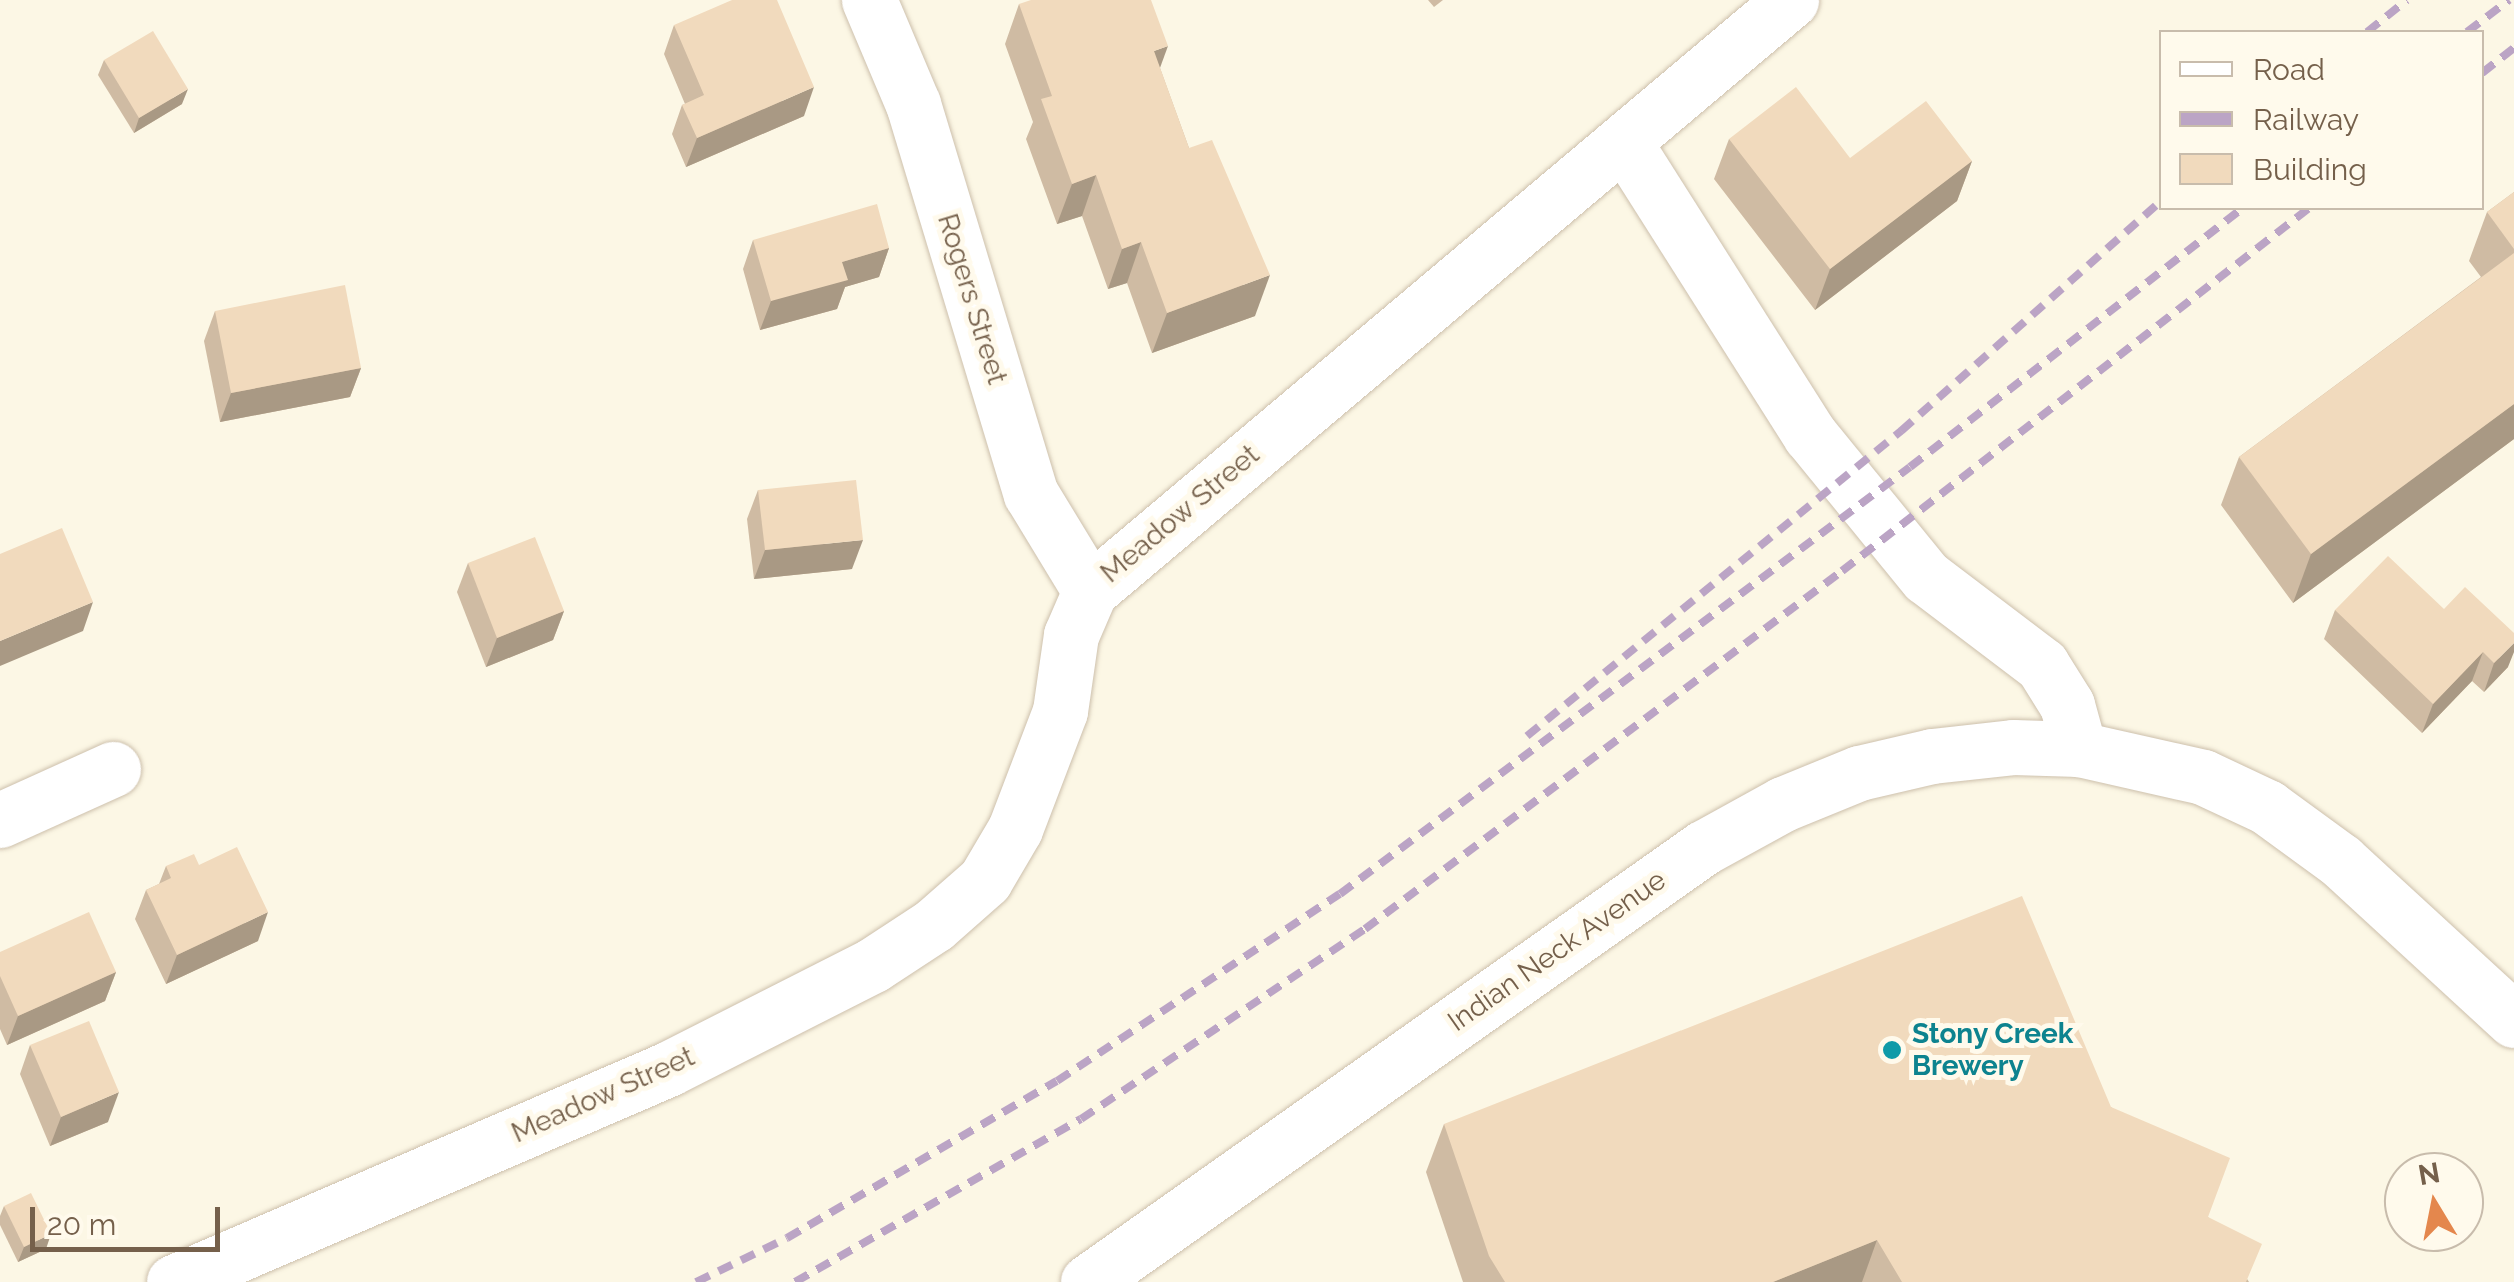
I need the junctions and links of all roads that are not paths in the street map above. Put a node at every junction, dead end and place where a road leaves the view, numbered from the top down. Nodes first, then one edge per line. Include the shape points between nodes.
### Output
1 (870, 0) edge
2 (1791, 0) edge
3 (1624, 142) junction
4 (1090, 590) junction
5 (2080, 750) junction
6 (113, 769) dead end
7 (0, 820) edge
8 (2497, 1005) edge
9 (174, 1282) edge
10 (1088, 1282) edge

1 - 4 street, Rogers Street via 913,104 1031,494
2 - 3 street, Meadow Street
3 - 4 street, Meadow Street
3 - 5 street via 1810,435 1926,576 2042,665 2067,705
4 - 9 street, Meadow Street via 1071,636 1060,711 1015,829 985,880 934,925 873,966 668,1069
5 - 8 street, Indian Neck Avenue via 2203,777 2267,807 2341,862
5 - 10 street, Indian Neck Avenue via 2013,747 1932,756 1859,773 1783,804 1704,848
6 - 7 street

